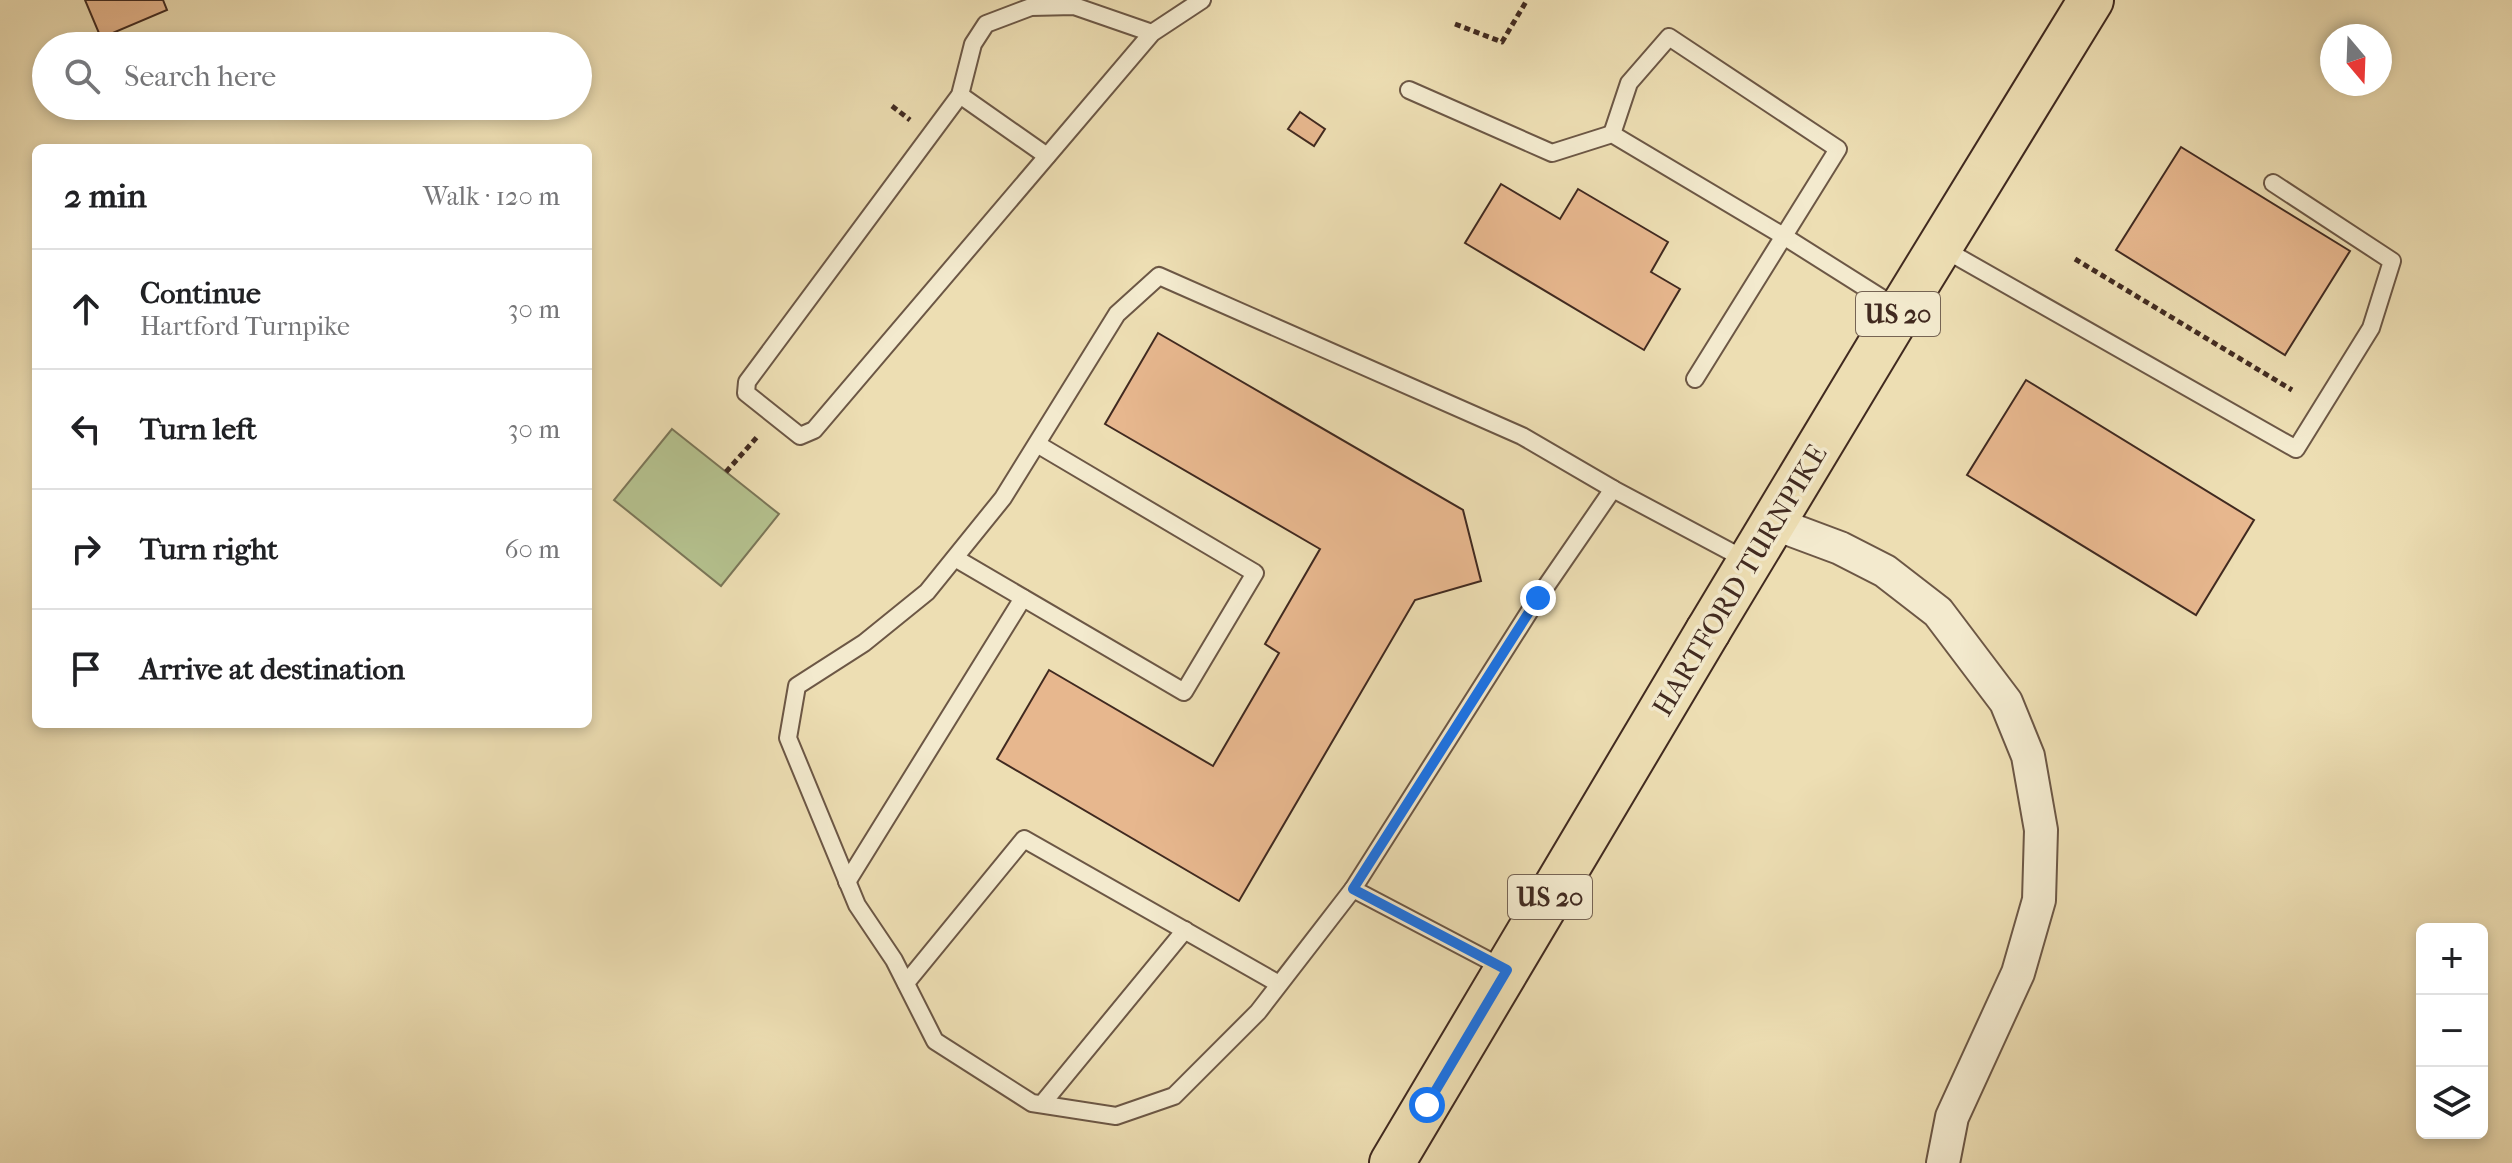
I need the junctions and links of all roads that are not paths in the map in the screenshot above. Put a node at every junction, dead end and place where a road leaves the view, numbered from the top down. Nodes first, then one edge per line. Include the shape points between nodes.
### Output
1 (1202, 0) edge
2 (2091, 0) edge
3 (1152, 33) junction
4 (1409, 90) dead end
5 (960, 95) junction
6 (1612, 134) junction
7 (1047, 156) junction
8 (2273, 183) dead end
9 (1785, 237) junction
10 (1940, 247) junction
11 (1901, 310) junction
12 (1695, 379) dead end
13 (1037, 444) junction
14 (1613, 489) junction
15 (1773, 523) junction
16 (955, 558) junction
17 (1749, 562) junction
18 (1023, 598) junction
19 (847, 882) junction
20 (1353, 889) junction
21 (1185, 930) junction
22 (1507, 970) junction
23 (906, 983) junction
24 (1279, 984) junction
25 (1042, 1104) junction
26 (1392, 1163) edge
27 (1943, 1163) edge

1 - 3 lane
2 - 10 main road, HARTFORD TURNPIKE / US 20
3 - 5 lane via 1074,6 1031,7 986,24 973,44
3 - 7 lane
4 - 6 lane via 1552,153
5 - 7 lane
5 - 7 lane via 747,382 746,393 800,436 814,430
6 - 9 lane
6 - 9 lane via 1629,83 1669,37 1838,149
8 - 10 lane via 2392,261 2371,328 2296,449
9 - 11 lane
9 - 12 lane
10 - 11 main road, HARTFORD TURNPIKE / US 20
11 - 15 main road, HARTFORD TURNPIKE / US 20
13 - 14 lane via 1117,314 1159,276 1522,436
13 - 16 lane
13 - 18 lane via 1255,573 1184,692
14 - 17 lane
14 - 20 lane
15 - 17 main road, HARTFORD TURNPIKE / US 20
15 - 27 street via 1885,571 1938,612 2006,702 2028,756 2041,830 2039,900 2018,973 1952,1117
16 - 18 lane
16 - 19 lane via 927,592 864,643 797,686 788,738
17 - 22 main road, HARTFORD TURNPIKE / US 20
18 - 19 lane
19 - 23 lane
20 - 22 lane
20 - 24 lane
21 - 23 lane via 1024,839
21 - 24 lane
21 - 25 lane
22 - 26 main road, HARTFORD TURNPIKE / US 20
23 - 25 lane via 935,1041 1032,1103
24 - 25 lane via 1174,1096 1116,1116

